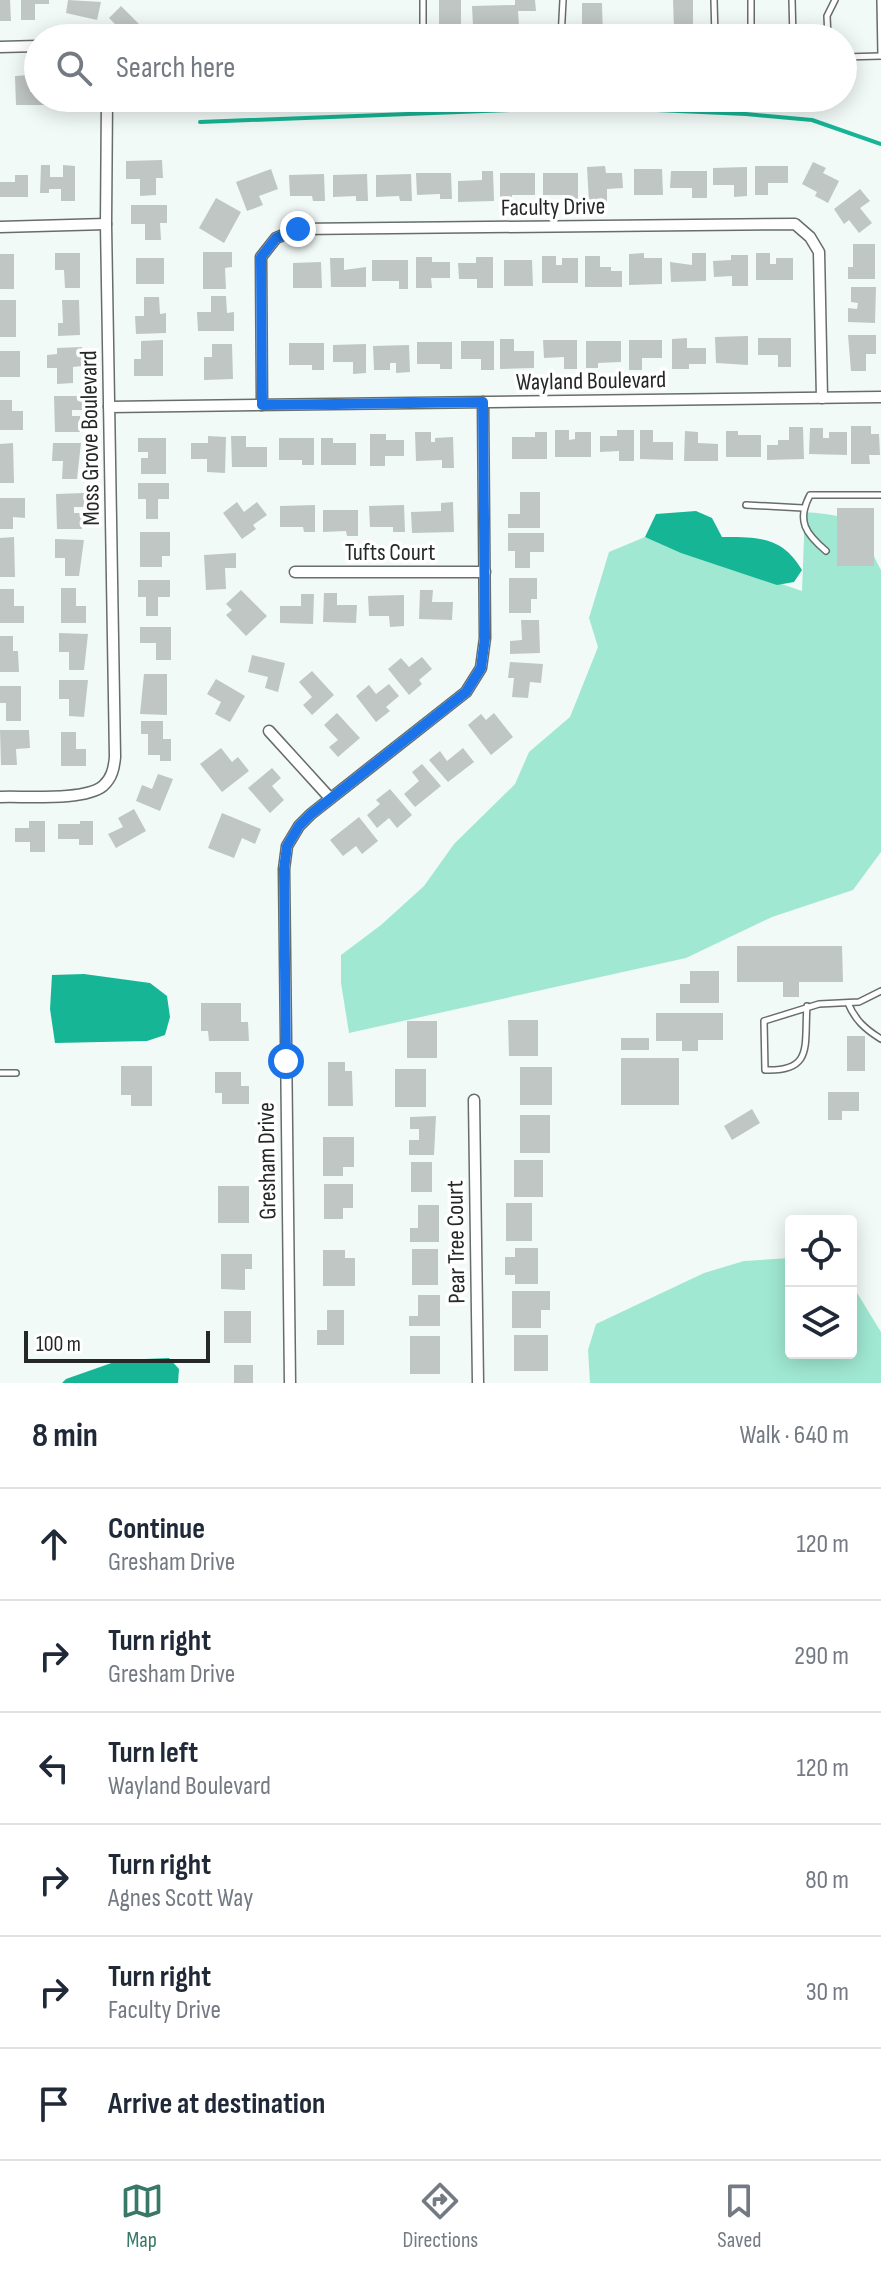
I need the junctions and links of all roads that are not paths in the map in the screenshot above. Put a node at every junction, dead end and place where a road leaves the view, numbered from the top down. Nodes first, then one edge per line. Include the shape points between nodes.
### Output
1 (423, 0) edge
2 (563, 0) edge
3 (714, 0) edge
4 (751, 0) edge
5 (792, 0) edge
6 (835, 0) edge
7 (880, 0) edge
8 (423, 24) edge
9 (562, 24) edge
10 (715, 24) edge
11 (751, 24) edge
12 (793, 24) edge
13 (827, 24) edge
14 (24, 46) edge
15 (0, 47) edge
16 (881, 56) edge
17 (857, 57) edge
18 (107, 112) edge
19 (106, 224) junction
20 (0, 227) edge
21 (881, 397) edge
22 (822, 398) junction
23 (483, 402) junction
24 (262, 405) junction
25 (109, 407) junction
26 (881, 495) edge
27 (746, 505) dead end
28 (803, 508) junction
29 (826, 551) dead end
30 (295, 572) dead end
31 (485, 572) junction
32 (269, 731) dead end
33 (0, 797) edge
34 (330, 798) junction
35 (881, 991) edge
36 (848, 1003) junction
37 (807, 1006) junction
38 (881, 1039) edge
39 (0, 1073) edge
40 (16, 1073) dead end
41 (474, 1100) dead end
42 (290, 1383) edge
43 (478, 1383) edge

1 - 8 lane
2 - 9 lane
3 - 10 lane
4 - 11 lane
5 - 12 lane
6 - 13 lane
7 - 16 lane
14 - 15 street
16 - 17 lane
18 - 19 street, Moss Grove Boulevard
19 - 20 street
19 - 25 street, Moss Grove Boulevard
21 - 22 street, Wayland Boulevard
22 - 23 street, Wayland Boulevard
22 - 24 street, Faculty Drive via 819,252 795,224 298,229 276,238 261,257
23 - 24 street, Wayland Boulevard
23 - 31 street, Gresham Drive
24 - 25 street, Wayland Boulevard
25 - 33 street, Moss Grove Boulevard via 113,773 87,794
26 - 28 lane via 810,495
27 - 28 lane
28 - 29 lane via 808,536
30 - 31 street, Tufts Court
31 - 34 street, Gresham Drive via 481,668 466,692
32 - 34 street
34 - 42 street, Gresham Drive via 299,826 287,846 284,869
35 - 36 lane
36 - 37 lane
36 - 38 lane via 853,1016
37 - 37 lane via 764,1021 765,1070 798,1064
39 - 40 lane
41 - 43 street, Pear Tree Court

